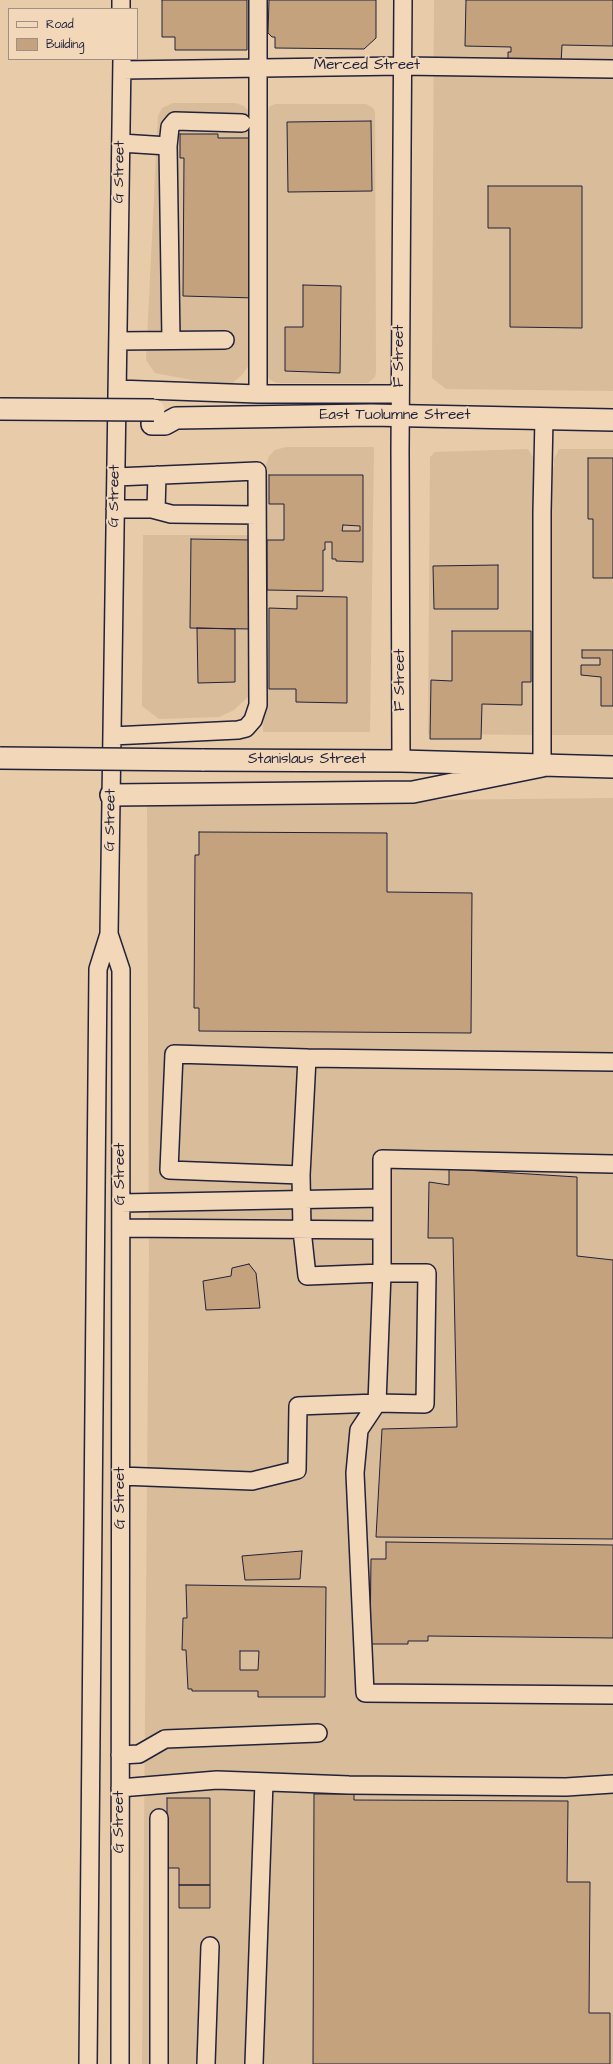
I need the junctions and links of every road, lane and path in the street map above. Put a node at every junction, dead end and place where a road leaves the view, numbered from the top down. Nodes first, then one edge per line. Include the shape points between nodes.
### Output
1 (258, 0) edge
2 (403, 0) edge
3 (122, 64) edge
4 (402, 66) junction
5 (258, 67) junction
6 (613, 68) edge
7 (242, 123) dead end
8 (121, 143) junction
9 (168, 146) junction
10 (171, 340) junction
11 (225, 340) dead end
12 (118, 341) junction
13 (117, 389) junction
14 (258, 394) junction
15 (400, 394) junction
16 (0, 409) edge
17 (153, 417) junction
18 (400, 417) junction
19 (544, 418) junction
20 (613, 420) edge
21 (0, 422) edge
22 (157, 475) junction
23 (116, 477) junction
24 (115, 509) junction
25 (156, 510) junction
26 (257, 515) junction
27 (112, 736) junction
28 (0, 758) edge
29 (402, 761) junction
30 (542, 766) junction
31 (613, 767) edge
32 (111, 795) junction
33 (109, 934) junction
34 (307, 1058) junction
35 (613, 1062) edge
36 (613, 1164) edge
37 (301, 1176) junction
38 (382, 1198) junction
39 (302, 1199) junction
40 (121, 1203) junction
41 (121, 1228) junction
42 (302, 1230) junction
43 (382, 1230) junction
44 (382, 1273) junction
45 (377, 1403) junction
46 (121, 1476) junction
47 (613, 1696) edge
48 (318, 1733) dead end
49 (120, 1755) junction
50 (264, 1782) junction
51 (613, 1784) edge
52 (120, 1788) junction
53 (159, 1818) dead end
54 (210, 1946) dead end
55 (88, 2064) edge
56 (120, 2064) edge
57 (159, 2064) edge
58 (206, 2064) edge
59 (254, 2064) edge

1 - 5 street
2 - 4 street, F Street
3 - 5 street, Merced Street
3 - 8 street, G Street
4 - 5 street, Merced Street
4 - 6 street, Merced Street
4 - 15 street, F Street
5 - 14 street
7 - 9 street via 175,121 170,127
8 - 9 street
8 - 12 street, G Street
9 - 10 street
10 - 11 street
10 - 12 street
12 - 13 street, G Street
13 - 14 street
13 - 23 street, G Street
14 - 15 street
15 - 18 street, F Street
16 - 17 main road, East Tuolumne Street, bridge
17 - 18 main road, East Tuolumne Street via 168,411 176,418
17 - 21 main road, East Tuolumne Street
18 - 19 main road, East Tuolumne Street
18 - 29 street, F Street
19 - 20 main road, East Tuolumne Street
19 - 30 street
22 - 23 street
22 - 25 street
22 - 26 street via 257,471
23 - 24 street, G Street
24 - 25 street
24 - 27 street, G Street
25 - 26 street via 171,514
26 - 27 street via 258,705 253,720 246,728 238,730
27 - 32 street, G Street
28 - 29 main road, Stanislaus Street, bridge
29 - 30 main road, Stanislaus Street
30 - 31 main road, Stanislaus Street
30 - 32 main road via 413,792
32 - 33 street, G Street
33 - 40 street, G Street via 121,970
33 - 55 street, G Street via 98,969
34 - 35 street
34 - 37 street
34 - 37 street via 174,1054 169,1170
36 - 38 street via 382,1159
37 - 39 street
38 - 39 street
38 - 43 street
39 - 40 street
39 - 42 street
40 - 41 street, G Street
41 - 42 street
41 - 46 street, G Street
42 - 43 street
42 - 44 street via 307,1276
43 - 44 street
44 - 45 street
44 - 45 street via 427,1273 425,1404
45 - 46 street via 298,1406 296,1470 252,1481
45 - 47 street via 359,1430 355,1473 365,1693
46 - 49 street, G Street
48 - 49 street via 165,1739 138,1754
49 - 52 street, G Street
50 - 51 street via 551,1787
50 - 52 street via 217,1780
50 - 59 street
52 - 56 street, G Street
53 - 57 street
54 - 58 street

